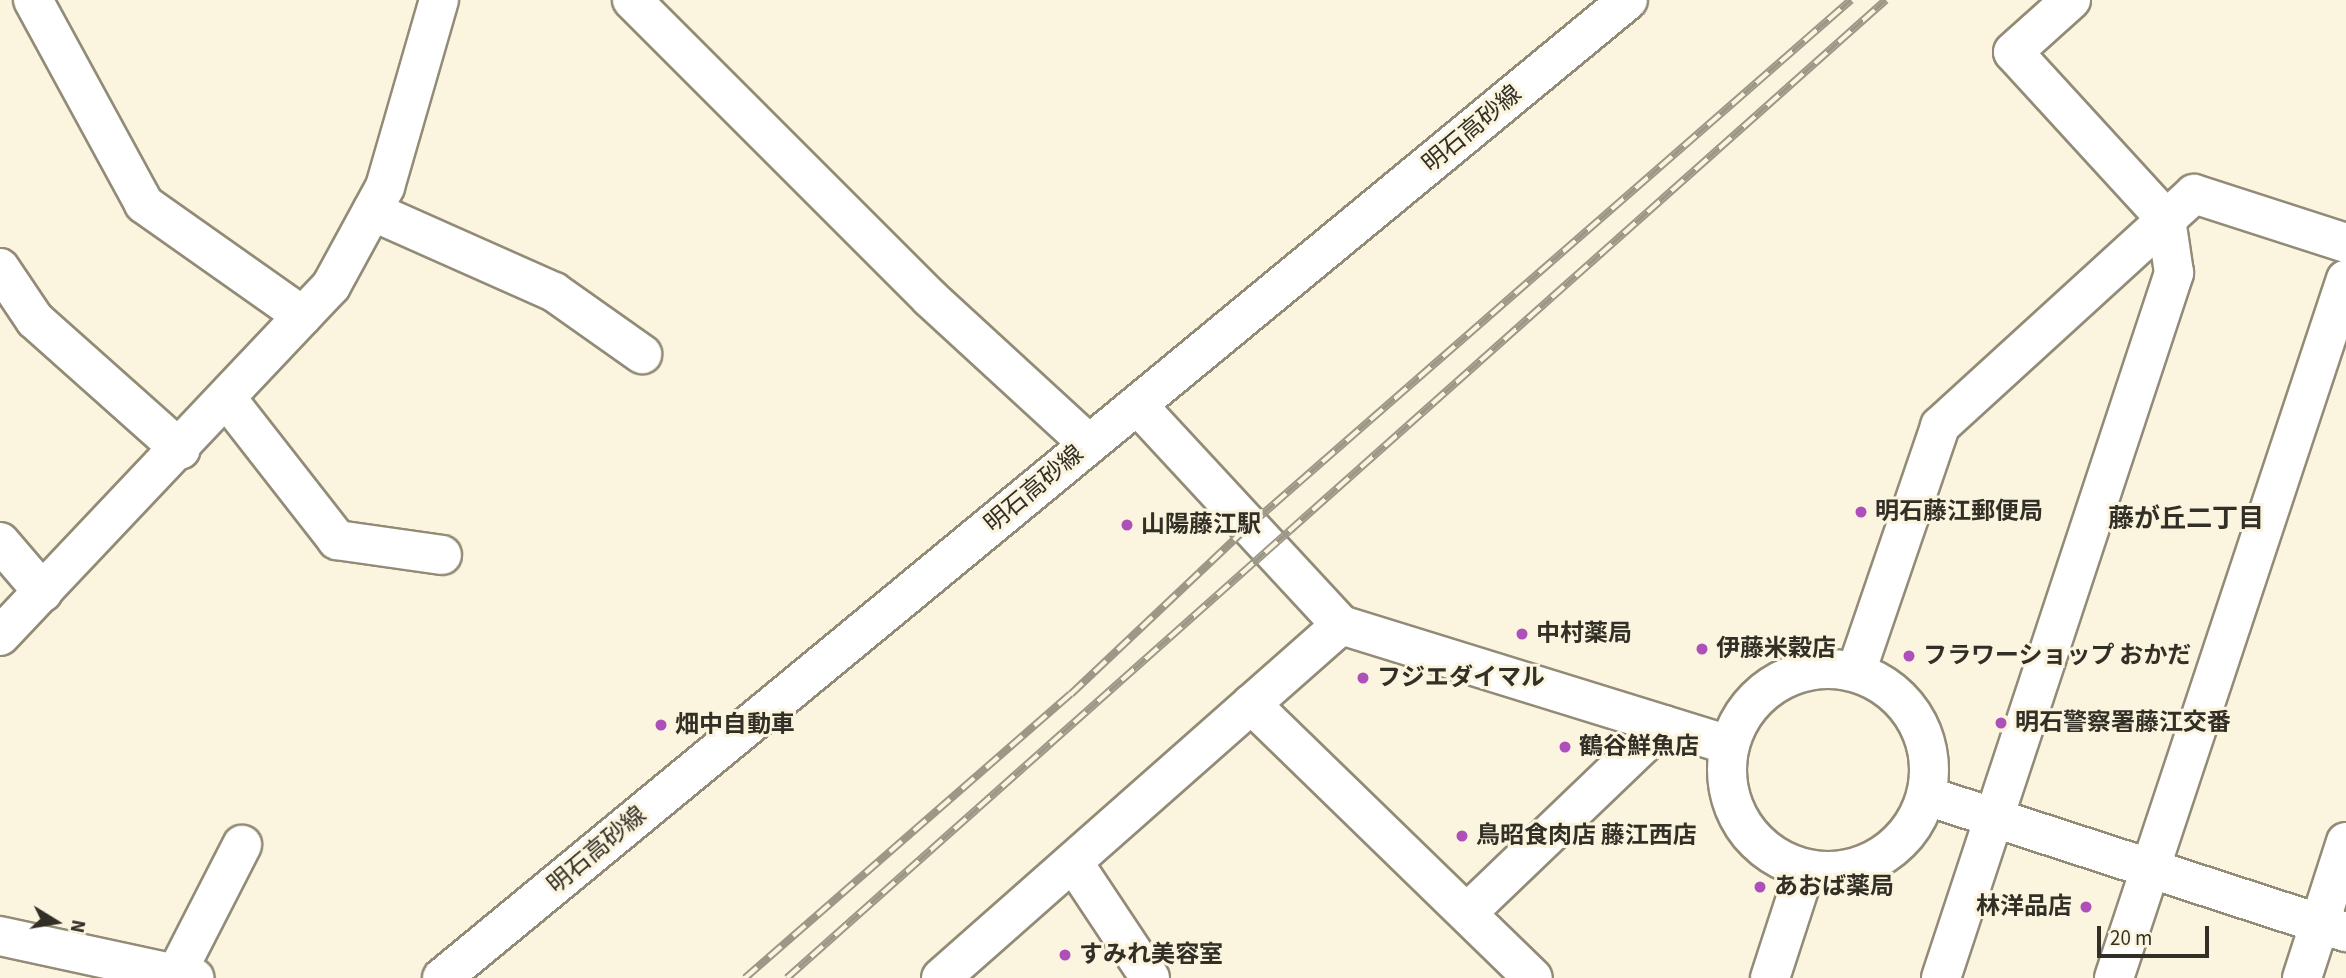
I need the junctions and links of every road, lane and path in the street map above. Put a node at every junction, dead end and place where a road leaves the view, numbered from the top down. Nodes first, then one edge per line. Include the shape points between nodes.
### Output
1 (33, 0) edge
2 (439, 0) edge
3 (632, 0) edge
4 (1628, 0) edge
5 (2071, 0) edge
6 (372, 211) junction
7 (2166, 219) junction
8 (2346, 243) edge
9 (0, 268) edge
10 (2346, 279) edge
11 (303, 316) junction
12 (642, 354) dead end
13 (227, 399) junction
14 (1138, 406) junction
15 (1089, 443) junction
16 (181, 450) junction
17 (0, 542) edge
18 (442, 555) dead end
19 (43, 592) junction
20 (1341, 625) junction
21 (0, 636) edge
22 (1856, 672) junction
23 (1251, 704) junction
24 (1663, 725) junction
25 (1729, 745) junction
26 (1927, 796) junction
27 (1995, 818) junction
28 (2346, 842) edge
29 (242, 845) dead end
30 (1073, 862) junction
31 (1805, 870) junction
32 (2148, 871) junction
33 (1467, 913) junction
34 (2333, 928) edge
35 (0, 936) edge
36 (186, 975) edge
37 (442, 978) edge
38 (942, 978) edge
39 (1150, 978) edge
40 (1533, 978) edge
41 (1770, 978) edge
42 (1941, 978) edge
43 (2114, 978) edge
44 (2302, 978) edge

1 - 11 street via 144,204
2 - 6 street via 385,187
3 - 15 street via 930,298
4 - 14 street, 明石高砂線
5 - 7 street via 2013,52
6 - 11 street via 331,286
6 - 12 street via 554,292
7 - 8 street via 2194,194
7 - 22 street via 1940,426
7 - 27 street via 2174,272
9 - 16 street via 35,320
10 - 32 street
11 - 13 street
13 - 16 street
13 - 18 street via 337,540
14 - 15 street, 明石高砂線
14 - 20 street
15 - 37 street, 明石高砂線
16 - 19 street
17 - 19 street
19 - 21 street
20 - 23 street
20 - 24 street
22 - 25 street via 1824,668 1792,674 1764,691 1742,715
22 - 26 street via 1885,685 1913,715 1930,765
23 - 30 street
23 - 33 street
24 - 25 street
24 - 33 street
25 - 31 street via 1729,788 1750,837 1774,858
26 - 27 street
26 - 31 street via 1914,825 1867,865
27 - 32 street
27 - 42 street
28 - 34 street
29 - 36 street
30 - 38 street
30 - 39 street
31 - 41 street
32 - 34 street
32 - 43 street
33 - 40 street
34 - 44 street
35 - 36 street

